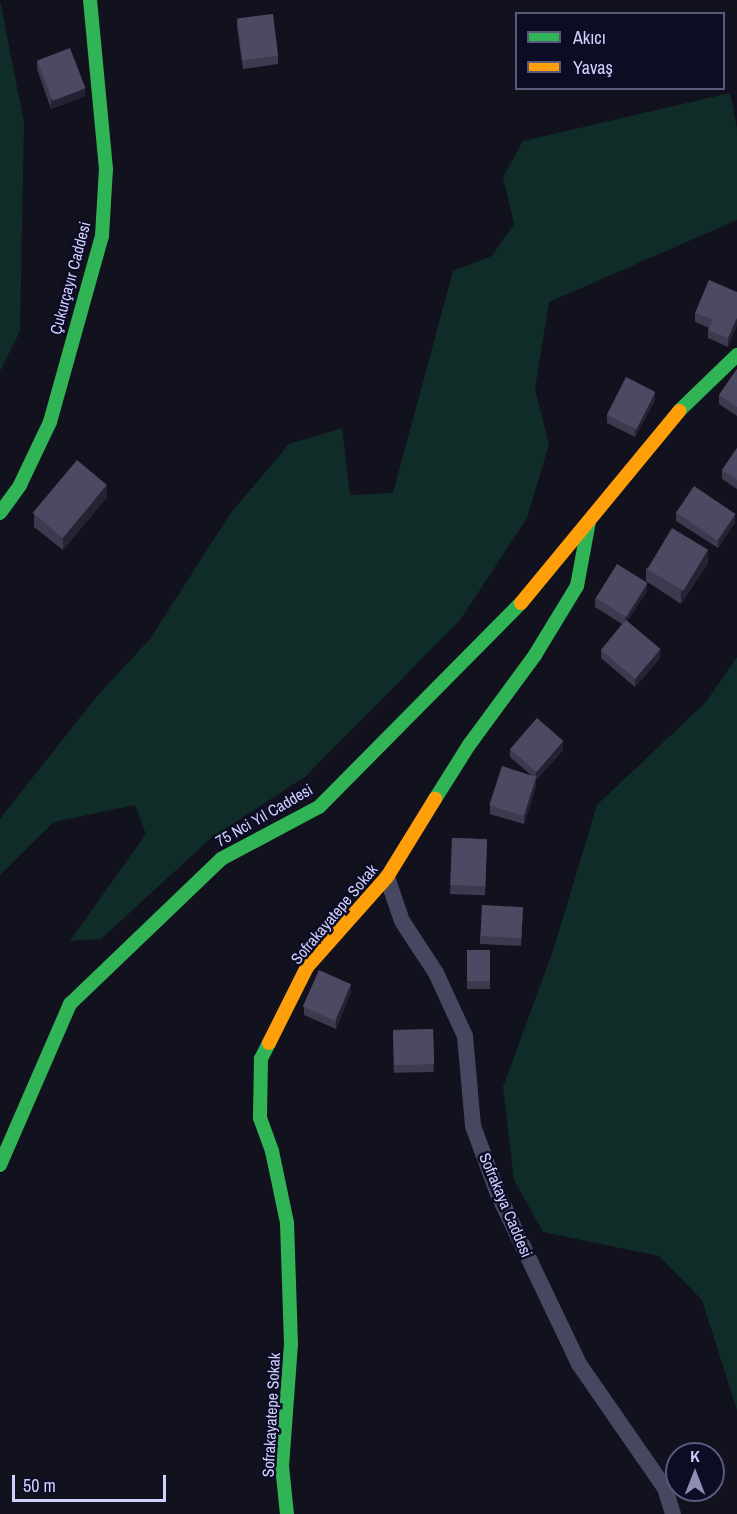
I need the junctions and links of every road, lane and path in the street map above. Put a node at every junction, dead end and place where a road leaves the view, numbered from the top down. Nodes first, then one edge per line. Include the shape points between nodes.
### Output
1 (90, 0) edge
2 (737, 355) edge
3 (0, 513) edge
4 (589, 521) junction
5 (387, 877) junction
6 (0, 1165) edge
7 (287, 1514) edge
8 (673, 1514) edge

1 - 3 street, Çukurçayır Caddesi via 106,169 102,236 50,422 20,485
2 - 4 street, 75 Nci Yıl Caddesi via 669,421
4 - 5 street, Sofrakayatepe Sokak via 577,586
4 - 6 street, 75 Nci Yıl Caddesi via 531,593 319,807 221,859 70,1004
5 - 7 street, Sofrakayatepe Sokak via 307,967 261,1059 260,1118 272,1151 287,1223 291,1344 282,1466
5 - 8 street, Sofrakaya Caddesi via 402,921 436,973 465,1036 473,1126 498,1194 579,1364 665,1488

